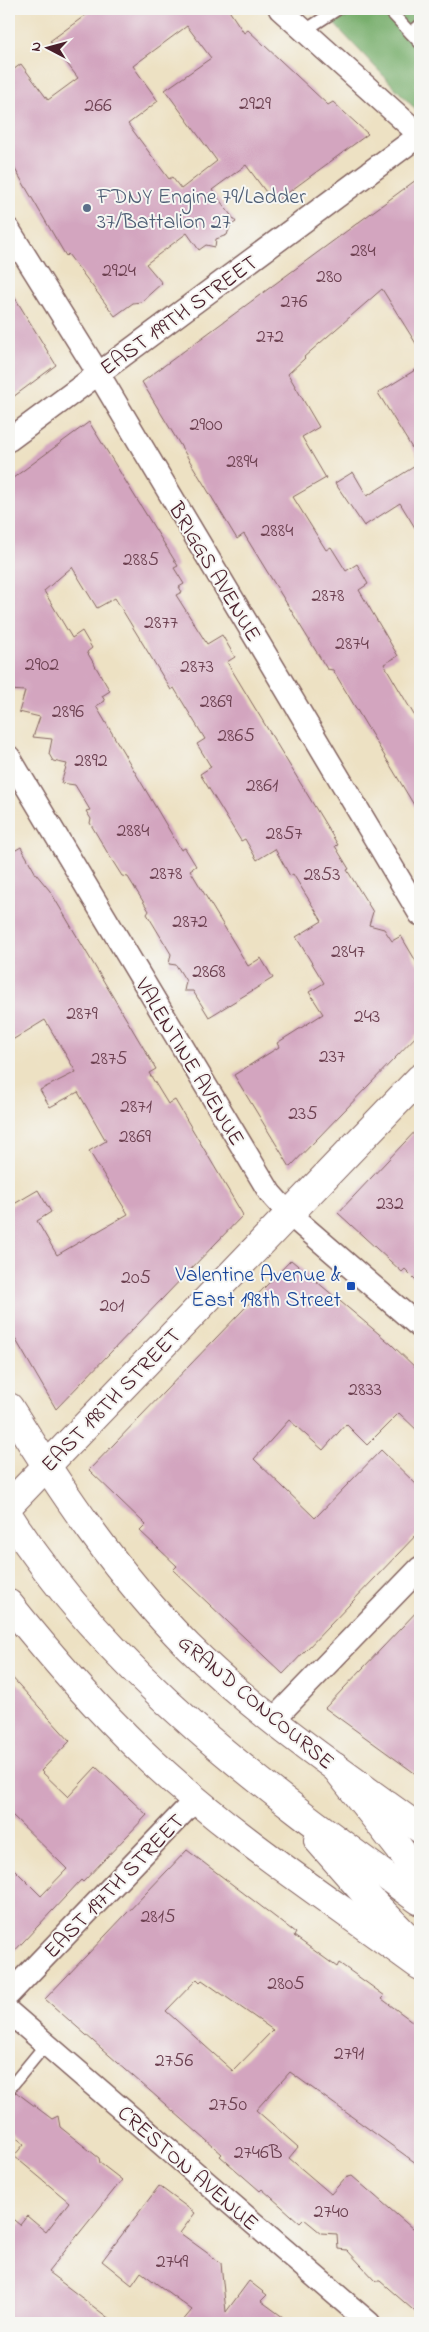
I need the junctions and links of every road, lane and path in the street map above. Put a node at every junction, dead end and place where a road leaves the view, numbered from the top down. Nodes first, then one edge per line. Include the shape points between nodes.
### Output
1 (280, 9) edge
2 (338, 9) edge
3 (388, 9) edge
4 (420, 24) edge
5 (304, 31) junction
6 (411, 33) junction
7 (420, 43) edge
8 (420, 135) edge
9 (9, 230) edge
10 (98, 373) junction
11 (9, 440) edge
12 (9, 757) edge
13 (420, 914) edge
14 (420, 1078) edge
15 (288, 1212) junction
16 (420, 1326) edge
17 (9, 1407) edge
18 (12, 1460) dead end
19 (9, 1464) edge
20 (45, 1466) junction
21 (9, 1505) edge
22 (9, 1516) edge
23 (420, 1568) edge
24 (9, 1604) edge
25 (273, 1720) junction
26 (335, 1767) junction
27 (196, 1799) junction
28 (286, 1804) junction
29 (420, 1828) edge
30 (420, 1875) edge
31 (420, 1901) edge
32 (420, 1950) edge
33 (420, 1966) edge
34 (9, 1994) edge
35 (9, 2012) edge
36 (46, 2044) junction
37 (9, 2089) edge
38 (369, 2323) edge

1 - 5 street
2 - 5 lane
3 - 6 lane
4 - 6 lane
5 - 8 street
6 - 7 lane
8 - 10 street, EAST 199TH STREET
9 - 10 street, BRIGGS AVENUE
10 - 11 street, EAST 199TH STREET
10 - 13 street, BRIGGS AVENUE
12 - 15 street, VALENTINE AVENUE via 270,1193
14 - 15 street, EAST 198TH STREET
15 - 16 street, VALENTINE AVENUE
15 - 20 street, EAST 198TH STREET
17 - 20 street, GRAND CONCOURSE
18 - 19 path
20 - 21 street, EAST 198TH STREET
20 - 25 street, GRAND CONCOURSE via 108,1555 148,1603 189,1647
22 - 28 street via 31,1551 96,1631 180,1715
23 - 25 street
24 - 27 street via 85,1694 141,1751
25 - 26 street, GRAND CONCOURSE
26 - 29 street, GRAND CONCOURSE
26 - 30 street
27 - 33 street via 254,1846
27 - 34 street, EAST 197TH STREET
28 - 31 street
28 - 32 street
35 - 36 street, CRESTON AVENUE
36 - 37 lane
36 - 38 street, CRESTON AVENUE

